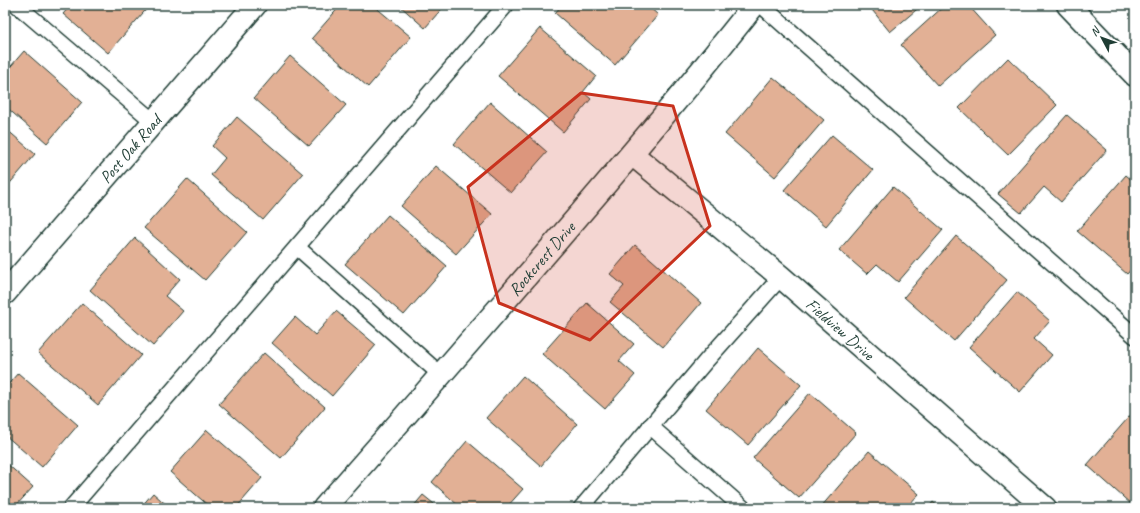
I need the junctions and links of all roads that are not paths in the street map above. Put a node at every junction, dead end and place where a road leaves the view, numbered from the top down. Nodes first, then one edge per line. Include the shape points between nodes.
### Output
1 (16, 5) edge
2 (255, 5) edge
3 (506, 5) edge
4 (754, 5) edge
5 (761, 5) edge
6 (1068, 5) edge
7 (1135, 75) edge
8 (154, 122) junction
9 (632, 154) junction
10 (297, 247) junction
11 (781, 277) junction
12 (5, 293) edge
13 (1135, 336) edge
14 (441, 375) junction
15 (650, 426) junction
16 (71, 508) edge
17 (324, 508) edge
18 (581, 508) edge
19 (743, 508) edge
20 (1045, 508) edge

1 - 8 lane
2 - 8 street, Post Oak Road
3 - 10 lane
4 - 9 street, Rockcrest Drive
5 - 13 lane
6 - 7 street
8 - 12 street, Post Oak Road
9 - 11 street, Fieldview Drive
9 - 14 street, Rockcrest Drive
10 - 14 lane
10 - 16 lane
11 - 15 lane
11 - 20 street, Fieldview Drive
14 - 17 street, Rockcrest Drive
15 - 18 lane
15 - 19 lane

